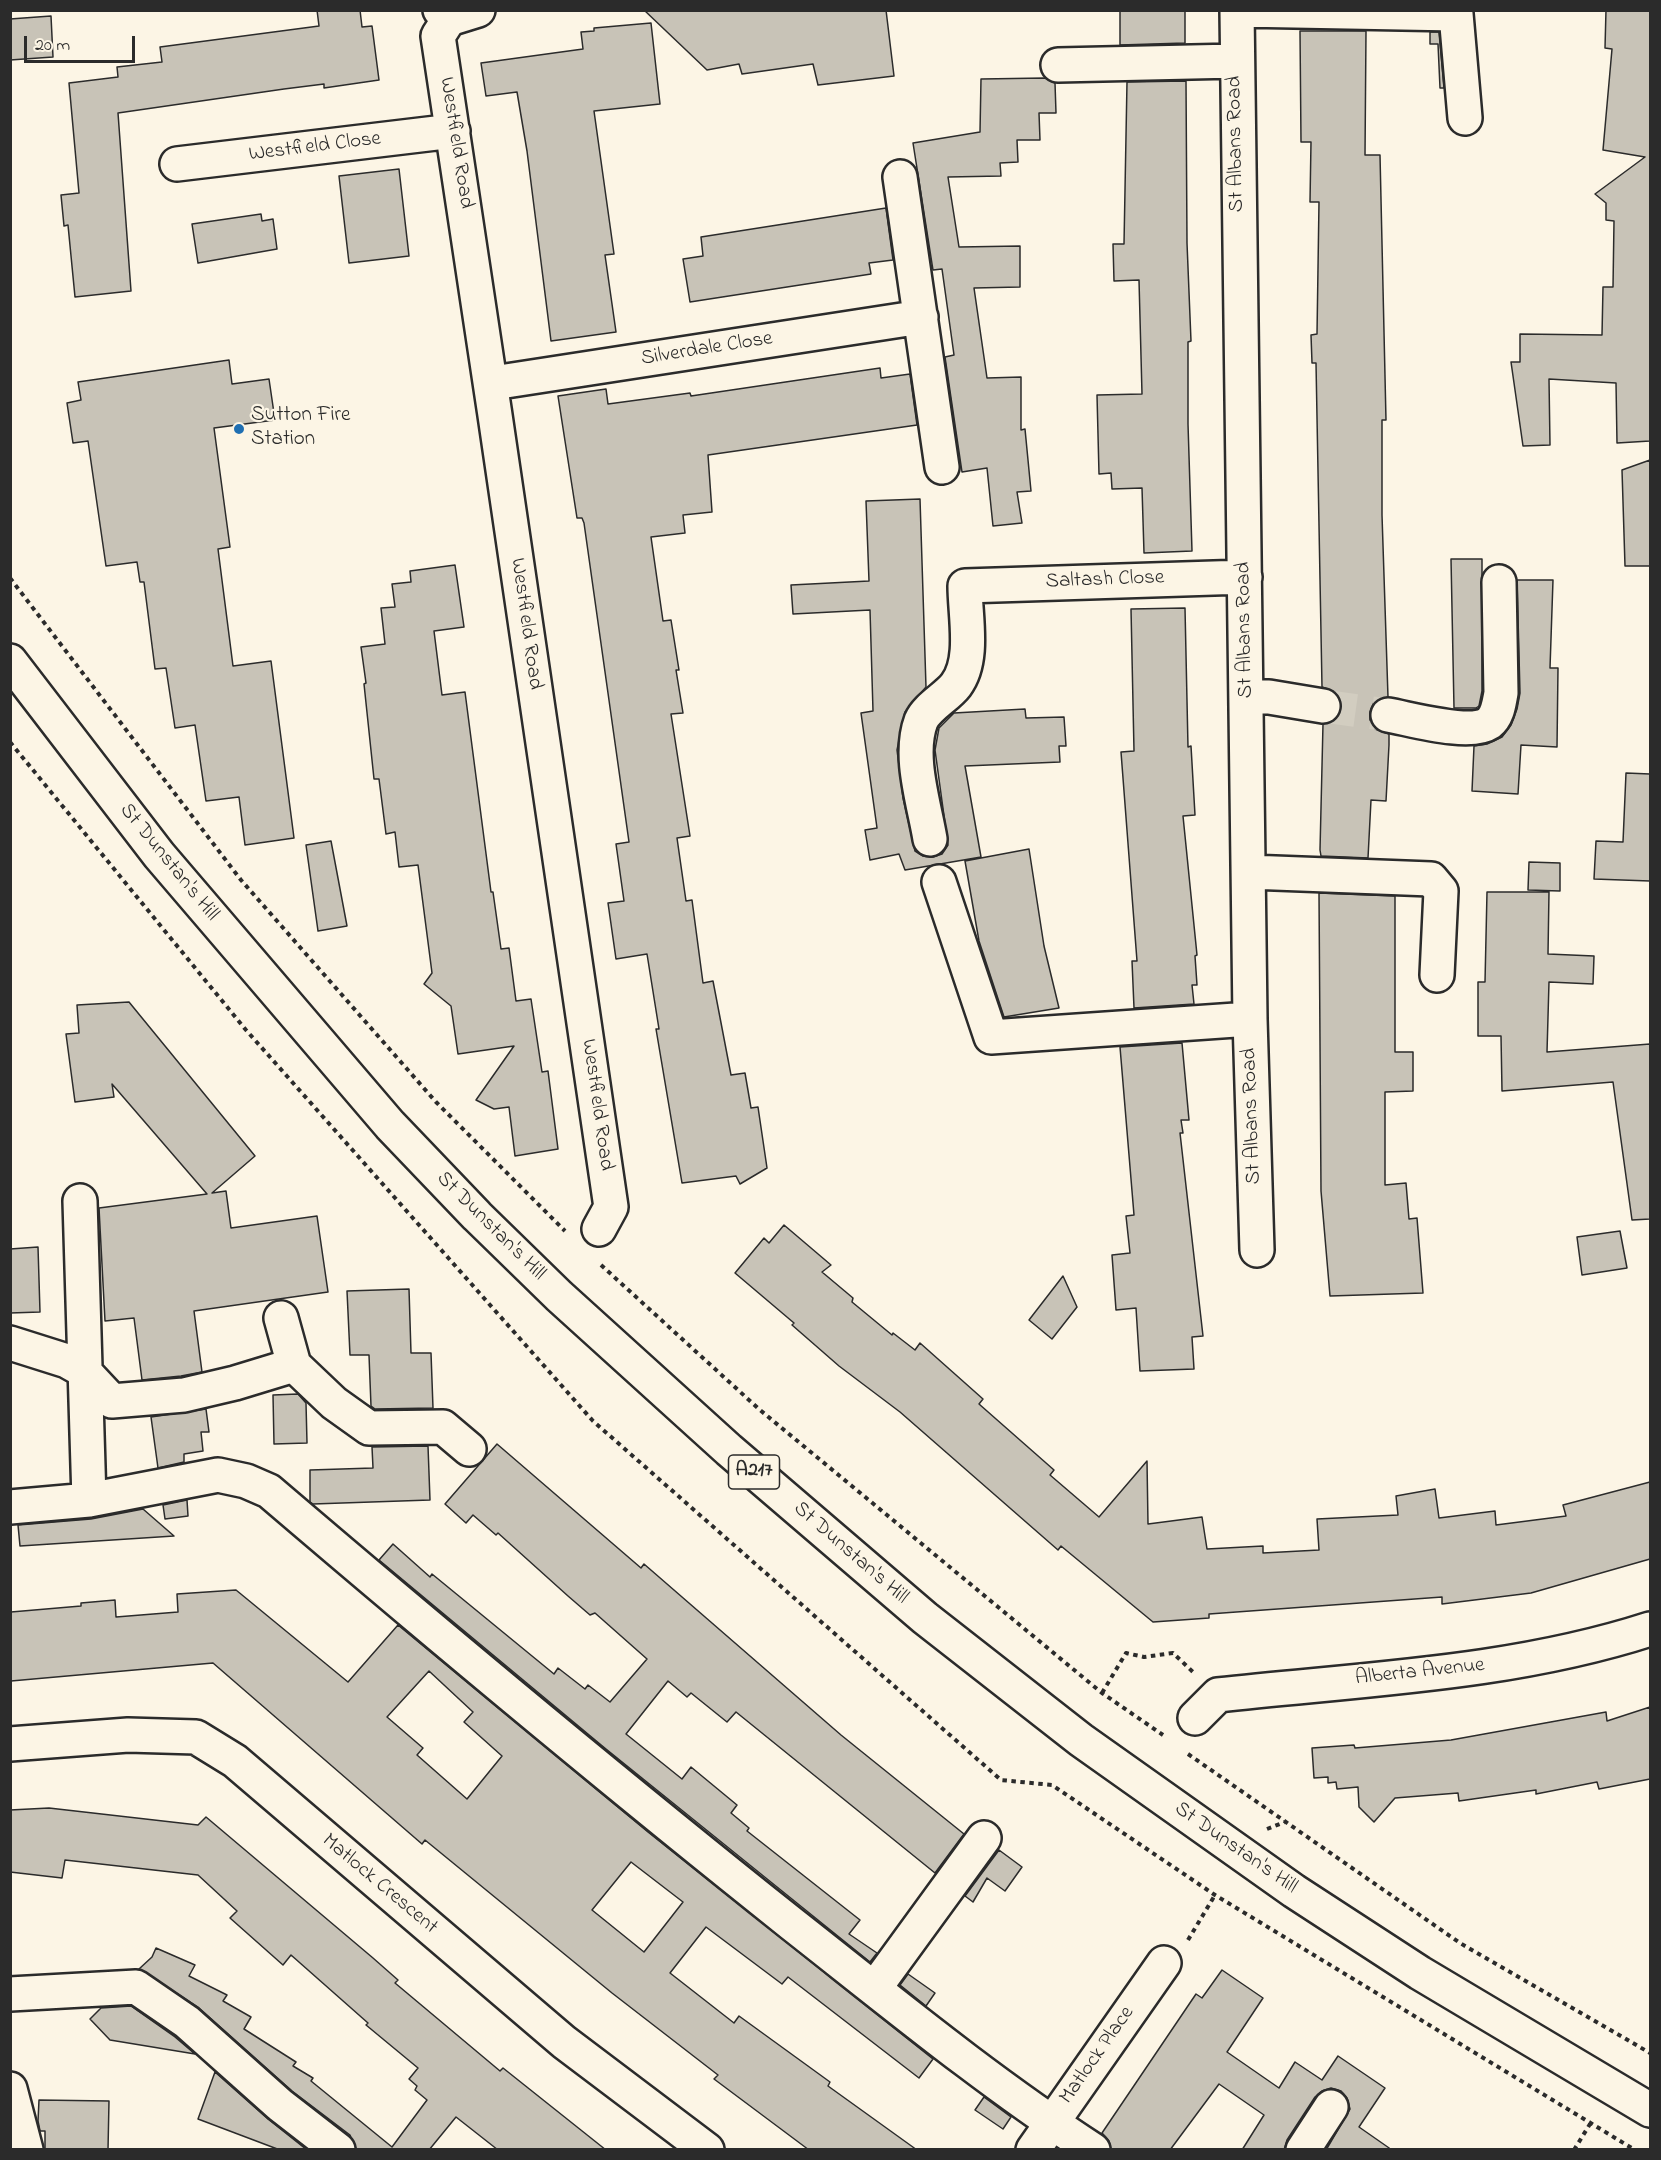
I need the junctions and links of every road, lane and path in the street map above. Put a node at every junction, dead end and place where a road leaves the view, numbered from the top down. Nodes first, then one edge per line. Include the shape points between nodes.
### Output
1 (1239, 10) edge
2 (456, 13) edge
3 (1236, 61) junction
4 (1058, 65) dead end
5 (1465, 118) dead end
6 (453, 131) junction
7 (177, 164) dead end
8 (900, 177) dead end
9 (921, 318) junction
10 (493, 383) junction
11 (942, 467) dead end
12 (1245, 577) junction
13 (10, 578) edge
14 (1499, 582) dead end
15 (10, 661) edge
16 (1246, 697) junction
17 (1323, 706) tunnel mouth
18 (1388, 715) tunnel mouth
19 (930, 838) dead end
20 (1249, 872) junction
21 (939, 882) dead end
22 (1437, 975) dead end
23 (1250, 1019) junction
24 (80, 1201) dead end
25 (599, 1229) dead end
26 (566, 1232) dead end
27 (1257, 1250) dead end
28 (599, 1264) dead end
29 (280, 1318) dead end
30 (10, 1343) edge
31 (294, 1365) junction
32 (83, 1370) junction
33 (469, 1449) dead end
34 (89, 1500) junction
35 (10, 1507) edge
36 (1650, 1629) edge
37 (1102, 1693) junction
38 (1218, 1695) junction
39 (1195, 1718) dead end
40 (1169, 1740) dead end
41 (10, 1744) edge
42 (1179, 1747) dead end
43 (984, 1838) dead end
44 (1215, 1895) dead end
45 (1188, 1941) dead end
46 (1164, 1963) dead end
47 (874, 1989) junction
48 (10, 1994) edge
49 (1650, 2054) edge
50 (10, 2089) edge
51 (1331, 2108) dead end
52 (1650, 2110) edge
53 (1052, 2123) junction
54 (1590, 2124) dead end
55 (26, 2150) edge
56 (338, 2150) edge
57 (707, 2150) edge
58 (1033, 2150) edge
59 (1093, 2150) edge
60 (1303, 2150) edge
61 (1574, 2150) edge

1 - 3 main road, St Albans Road
1 - 5 main road via 1456,14
2 - 6 main road, Westfield Road via 438,36
3 - 4 main road
3 - 12 main road, St Albans Road
6 - 7 main road, Westfield Close
6 - 10 main road, Westfield Road
8 - 9 main road
9 - 10 main road, Silverdale Close
9 - 11 main road
10 - 25 main road, Westfield Road via 610,1207
12 - 16 main road, St Albans Road
12 - 19 main road, Saltash Close via 965,586 964,670 956,685 922,718 917,738 917,762
13 - 26 path via 242,880 436,1102
14 - 18 main road via 1501,693 1498,711 1491,722 1478,728 1457,727
15 - 52 main road, St Dunstan's Hill / A217 via 159,855 390,1125 559,1296 729,1450 925,1618 1081,1740 1294,1892 1420,1973
16 - 17 main road
16 - 20 main road, St Albans Road
20 - 22 main road via 1431,879 1441,891
20 - 23 main road, St Albans Road
21 - 23 main road via 991,1037
23 - 27 main road, St Albans Road
24 - 32 main road
28 - 37 path via 760,1410
29 - 31 main road
30 - 32 main road
31 - 32 main road via 184,1395 111,1401
31 - 33 main road via 334,1403 369,1428 443,1427
32 - 34 main road
34 - 35 main road
34 - 47 main road via 218,1475 246,1480 269,1491 688,1842
36 - 38 main road, Alberta Avenue via 1538,1658 1441,1673
37 - 38 path via 1126,1653 1173,1653
37 - 40 path
38 - 39 main road
41 - 57 main road, Matlock Crescent via 128,1735 196,1737 235,1761 564,2042
42 - 49 path via 1461,1943
43 - 47 main road
44 - 45 path
46 - 53 main road, Matlock Place
47 - 53 main road
48 - 56 main road via 136,1987 187,2022 280,2105
50 - 55 main road
51 - 60 main road
53 - 58 main road, Matlock Place
53 - 59 main road
54 - 61 path

